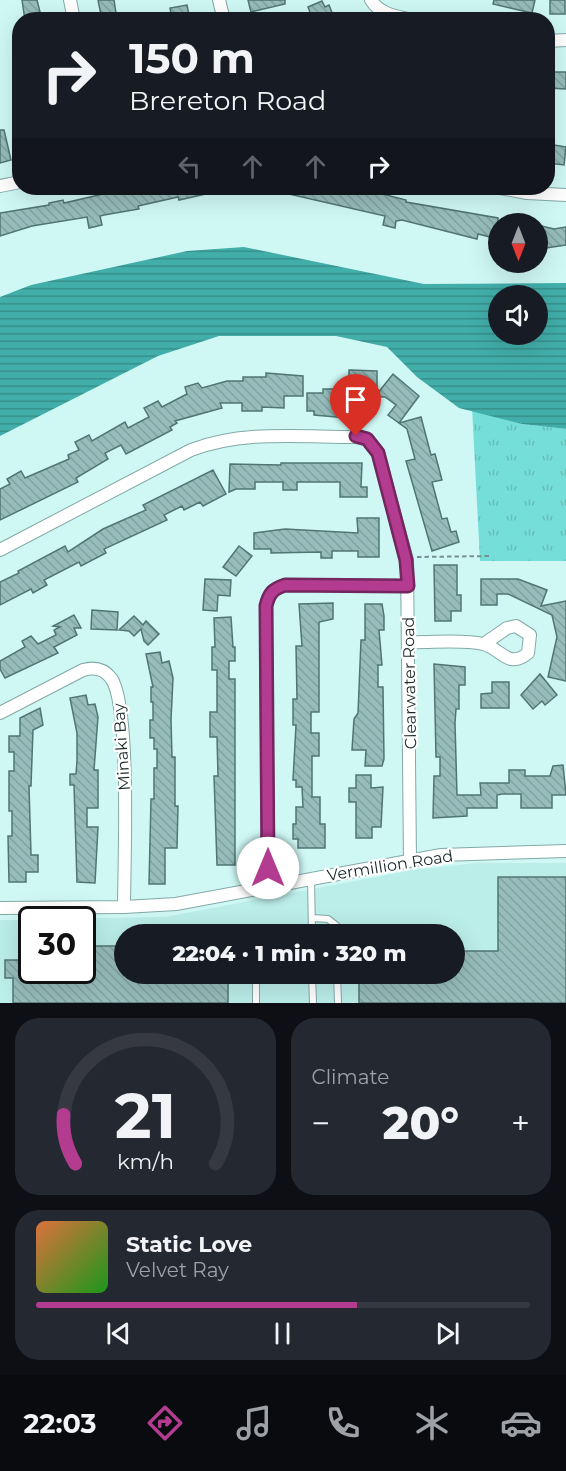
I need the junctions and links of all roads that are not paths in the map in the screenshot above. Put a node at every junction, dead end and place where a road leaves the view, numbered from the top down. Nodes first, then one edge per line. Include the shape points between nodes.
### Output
1 (371, 0) edge
2 (384, 12) edge
3 (0, 550) edge
4 (408, 586) junction
5 (408, 642) junction
6 (484, 644) dead end
7 (0, 713) edge
8 (566, 851) edge
9 (410, 860) junction
10 (311, 878) junction
11 (268, 886) junction
12 (124, 907) junction
13 (0, 908) edge
14 (312, 918) junction
15 (312, 924) edge
16 (334, 924) edge
17 (255, 984) edge
18 (312, 984) edge
19 (337, 984) edge
20 (256, 1003) edge
21 (313, 1003) edge
22 (338, 1003) edge

1 - 2 street
3 - 4 street, Clearwater Road via 191,450 218,440 356,436 367,439 378,453 406,560
4 - 5 street, Clearwater Road
4 - 11 street via 285,585 268,595
5 - 6 street
5 - 9 street, Clearwater Road
7 - 12 street, Minaki Bay via 83,670 103,670 112,679 123,737
8 - 9 street, Vermillion Road via 471,853
9 - 10 street, Vermillion Road
10 - 11 street, Vermillion Road
10 - 14 lane
11 - 12 street, Vermillion Road via 176,904
12 - 13 street, Vermillion Road
14 - 15 lane
14 - 16 lane via 328,919
17 - 20 lane
18 - 21 lane
19 - 22 lane

